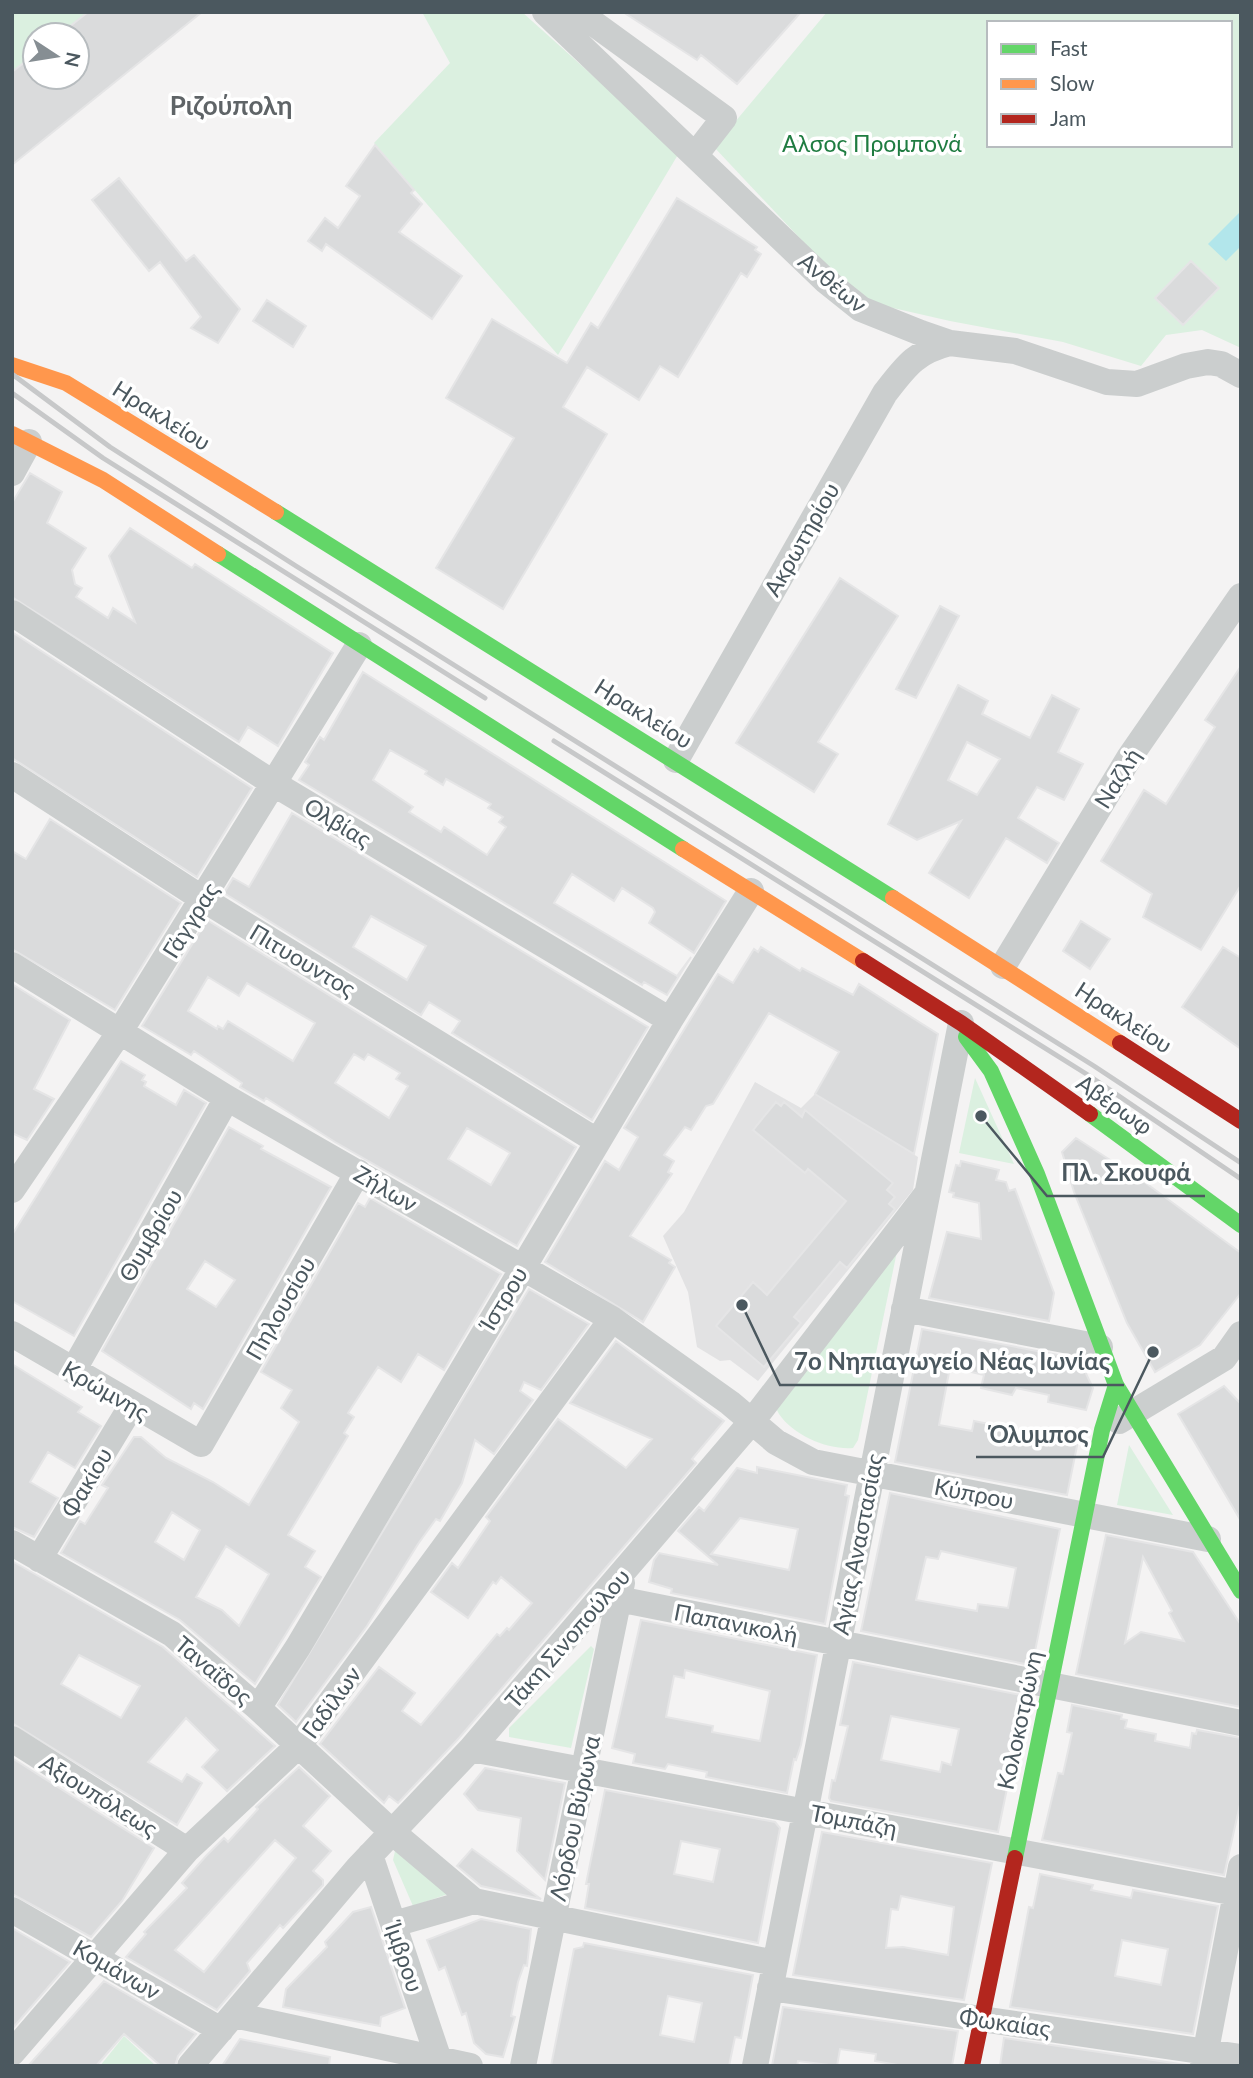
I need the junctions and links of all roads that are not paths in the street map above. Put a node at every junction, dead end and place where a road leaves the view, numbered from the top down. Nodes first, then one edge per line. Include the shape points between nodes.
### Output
1 (545, 12) edge
2 (578, 12) edge
3 (649, 63) junction
4 (628, 90) junction
5 (696, 154) junction
6 (950, 343) junction
7 (12, 365) edge
8 (1241, 375) edge
9 (21, 438) edge
10 (12, 473) edge
11 (1241, 596) edge
12 (12, 613) edge
13 (359, 646) junction
14 (676, 760) junction
15 (12, 775) edge
16 (276, 785) junction
17 (751, 891) junction
18 (203, 899) junction
19 (12, 965) edge
20 (1003, 966) junction
21 (670, 1020) junction
22 (961, 1023) junction
23 (118, 1033) junction
24 (228, 1098) junction
25 (1241, 1121) edge
26 (597, 1140) junction
27 (22, 1155) edge
28 (358, 1172) junction
29 (12, 1190) edge
30 (926, 1195) junction
31 (1241, 1225) edge
32 (523, 1265) junction
33 (904, 1309) junction
34 (612, 1319) junction
35 (12, 1334) edge
36 (1241, 1334) edge
37 (1100, 1347) junction
38 (1233, 1366) edge
39 (73, 1371) junction
40 (1116, 1385) junction
41 (132, 1405) junction
42 (1132, 1414) junction
43 (753, 1420) junction
44 (1102, 1430) junction
45 (201, 1444) joint
46 (871, 1473) junction
47 (1085, 1515) junction
48 (1208, 1539) junction
49 (12, 1543) edge
50 (39, 1559) junction
51 (1241, 1591) edge
52 (610, 1598) junction
53 (838, 1643) junction
54 (1050, 1685) junction
55 (258, 1708) junction
56 (1241, 1723) edge
57 (12, 1739) edge
58 (299, 1745) junction
59 (471, 1749) junction
60 (584, 1769) junction
61 (805, 1811) junction
62 (391, 1831) junction
63 (187, 1850) junction
64 (1016, 1851) junction
65 (370, 1855) junction
66 (1239, 1884) edge
67 (474, 1901) junction
68 (12, 1910) edge
69 (554, 1917) junction
70 (394, 1924) junction
71 (96, 1956) junction
72 (773, 1975) junction
73 (981, 2019) junction
74 (228, 2022) junction
75 (13, 2050) edge
76 (1241, 2057) edge
77 (400, 2059) edge
78 (1205, 2059) edge
79 (439, 2060) junction
80 (190, 2066) edge
81 (470, 2066) edge
82 (523, 2066) edge
83 (755, 2066) edge
84 (972, 2066) edge

1 - 4 street, Ανθέων
2 - 3 street
3 - 4 street
3 - 5 street via 724,118
4 - 5 street, Ανθέων
5 - 6 street, Ανθέων via 826,281 861,309
6 - 8 street, Ανθέων via 1015,351 1125,385 1202,363 1221,364
6 - 14 street, Ακρωτηρίου via 909,361 885,393
7 - 14 street, Ηρακλείου via 77,389
9 - 10 street
9 - 13 street via 103,480
11 - 20 street, Ναζλή via 1129,758
12 - 16 street, Ολβίας
13 - 16 street, Γάγγρας
13 - 17 street
14 - 20 street, Ηρακλείου
15 - 18 street, Πιτυουντος
16 - 18 street, Γάγγρας
16 - 21 street, Ολβίας
17 - 21 street, Ίστρου
17 - 22 street
18 - 23 street, Γάγγρας
18 - 26 street, Πιτυουντος
19 - 23 street, Ζήλων
20 - 25 street, Ηρακλείου
21 - 26 street, Ίστρου
22 - 30 street, Αγίας Αναστασίας
22 - 31 street, Αβέρωφ
22 - 37 street via 991,1071 1037,1174
23 - 24 street, Ζήλων
23 - 27 street, Γάγγρας
24 - 28 street, Ζήλων
24 - 39 street, Θυμβρίου
26 - 32 street, Ίστρου
27 - 29 street, Γάγγρας
28 - 32 street, Ζήλων
28 - 45 street, Πηλουσίου
30 - 33 street, Αγίας Αναστασίας
30 - 43 street, Τάκη Σινοπούλου
32 - 34 street, Ζήλων
32 - 55 street, Ίστρου
33 - 37 street
33 - 46 street, Αγίας Αναστασίας
34 - 43 street, Ζήλων
34 - 58 street, Γαδίλων
35 - 39 street, Κρώμνης
36 - 38 street
37 - 40 street
38 - 42 street
39 - 41 street, Κρώμνης
40 - 42 street
40 - 44 street, Κολοκοτρώνη
41 - 45 street, Κρώμνης
41 - 50 street, Φακίου
42 - 44 street
42 - 48 street
43 - 46 street, Κύπρου via 776,1442 813,1462
43 - 52 street, Τάκη Σινοπούλου via 624,1571
44 - 47 street, Κολοκοτρώνη
46 - 47 street, Κύπρου
46 - 53 street, Αγίας Αναστασίας
47 - 48 street, Κύπρου
47 - 54 street, Κολοκοτρώνη
48 - 51 street
49 - 50 street, Ταναΐδος
50 - 55 street, Ταναΐδος via 172,1634
52 - 53 street, Παπανικολή
52 - 59 street, Τάκη Σινοπούλου
52 - 60 street, Λόρδου Βύρωνα
53 - 54 street, Παπανικολή
53 - 61 street, Αγίας Αναστασίας
54 - 56 street, Παπανικολή
54 - 64 street, Κολοκοτρώνη
55 - 58 street, Ταναΐδος
57 - 63 street, Αξιουπόλεως
58 - 62 street, Ταναΐδος
58 - 63 street, Γαδίλων
59 - 60 street, Τομπάζη
59 - 62 street, Τάκη Σινοπούλου
60 - 61 street, Τομπάζη
60 - 69 street, Λόρδου Βύρωνα
61 - 64 street, Τομπάζη
61 - 72 street, Αγίας Αναστασίας
62 - 65 street, Τάκη Σινοπούλου
62 - 67 street, Φωκαίας
63 - 71 street, Γαδίλων
64 - 66 street, Τομπάζη
64 - 73 street, Κολοκοτρώνη
65 - 70 street, Ίμβρου
65 - 74 street, Τάκη Σινοπούλου
66 - 78 street
67 - 69 street, Φωκαίας
67 - 70 street, Φωκαίας
68 - 71 street, Κομάνων
69 - 72 street, Φωκαίας
69 - 82 street, Λόρδου Βύρωνα
70 - 79 street, Ίμβρου
71 - 74 street, Κομάνων
71 - 75 street, Γαδίλων
72 - 73 street, Φωκαίας
72 - 83 street, Αγίας Αναστασίας
73 - 78 street, Φωκαίας
73 - 84 street, Κολοκοτρώνη
74 - 77 street, Κομάνων
74 - 80 street, Τάκη Σινοπούλου
76 - 78 street, Φωκαίας
77 - 79 street, Κομάνων
79 - 81 street, Κομάνων

